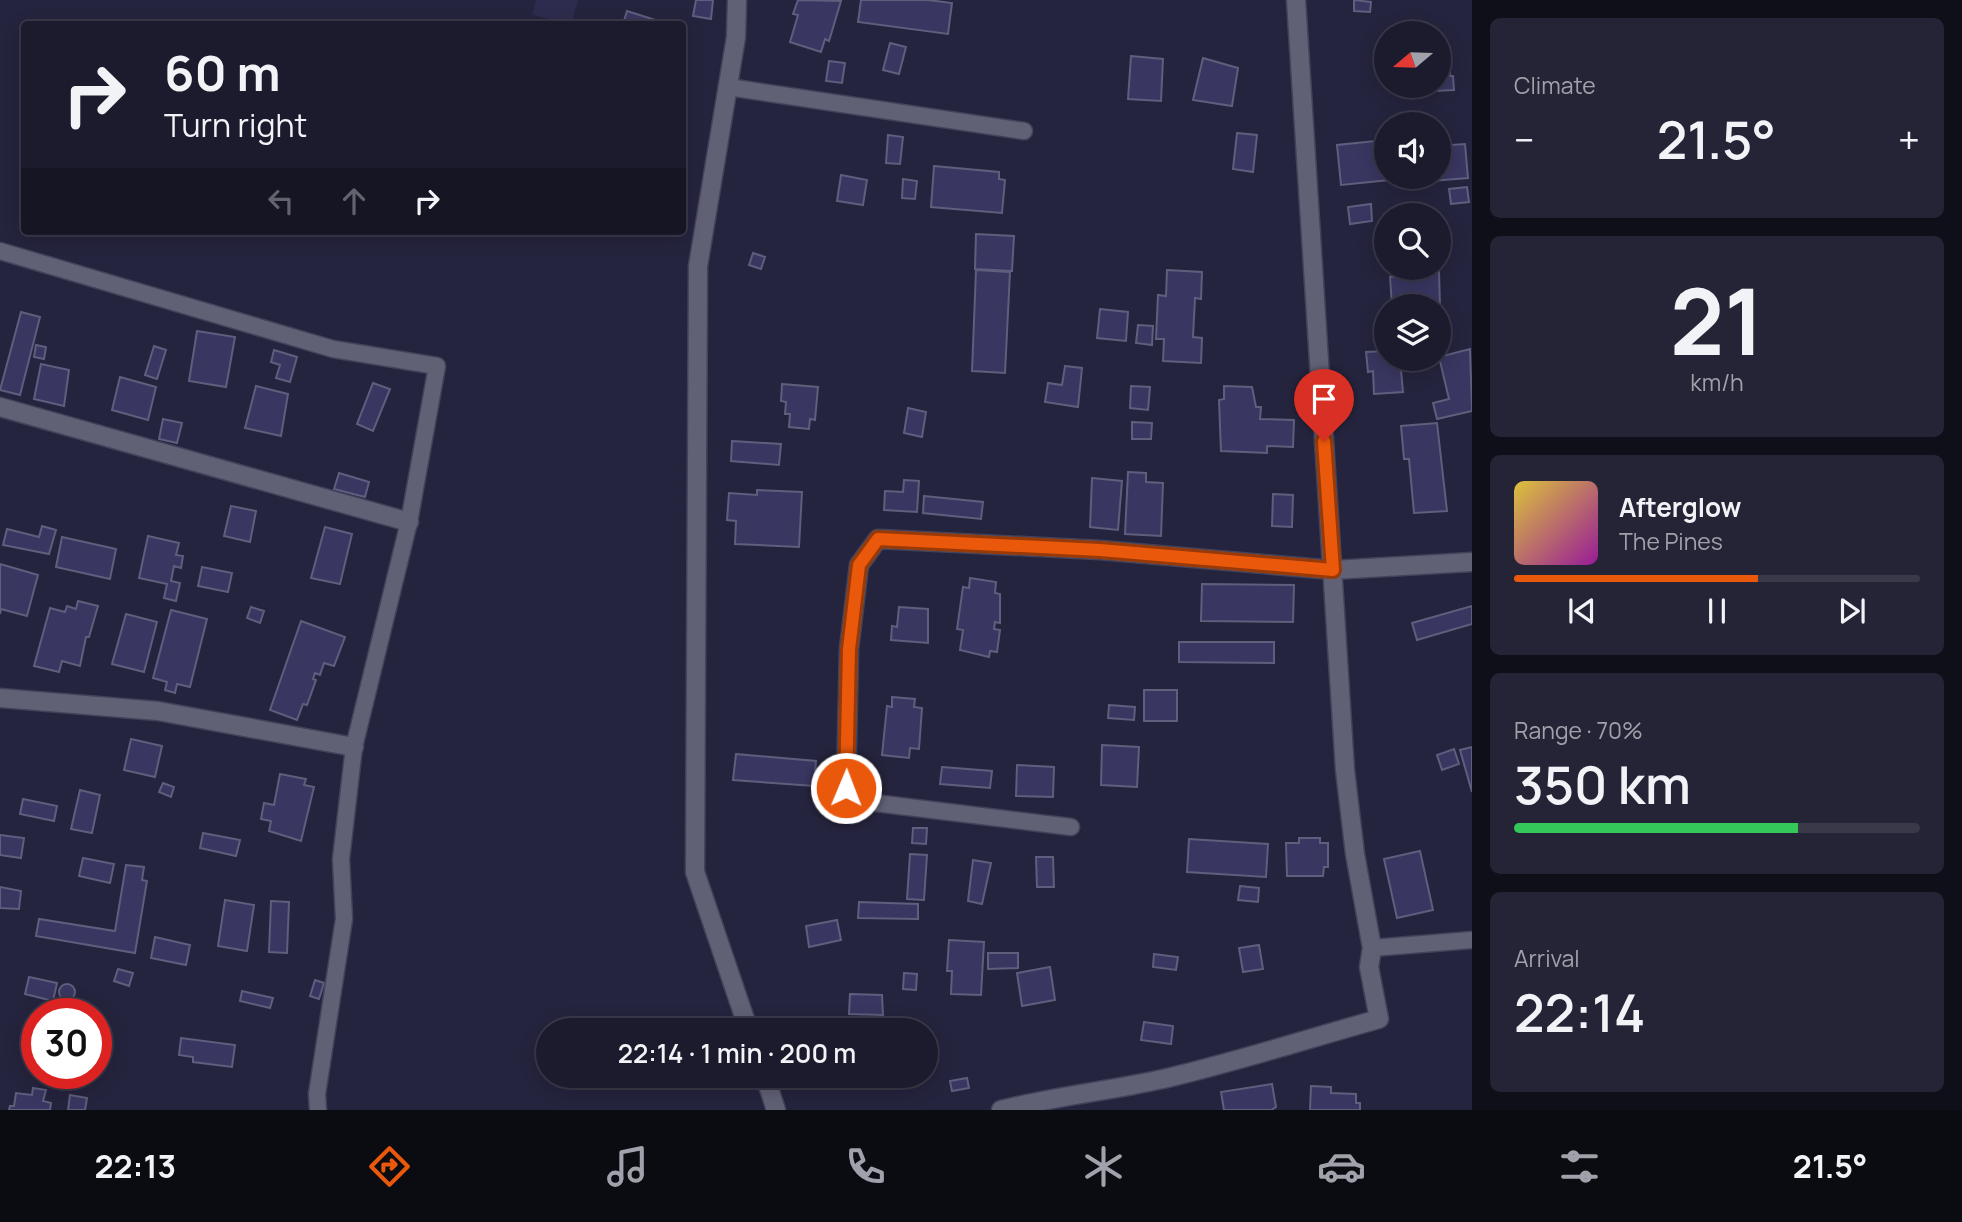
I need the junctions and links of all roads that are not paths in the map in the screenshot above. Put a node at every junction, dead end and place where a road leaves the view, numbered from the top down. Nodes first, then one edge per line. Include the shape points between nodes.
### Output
1 (737, 0) edge
2 (1296, 0) edge
3 (728, 87) junction
4 (1024, 131) dead end
5 (0, 251) edge
6 (0, 407) edge
7 (409, 522) junction
8 (1472, 562) edge
9 (1333, 570) junction
10 (0, 698) edge
11 (354, 747) junction
12 (867, 802) joint
13 (1071, 827) dead end
14 (1472, 940) edge
15 (1372, 948) junction
16 (745, 1018) edge
17 (769, 1088) edge
18 (318, 1110) edge
19 (776, 1110) edge
20 (1001, 1110) edge

1 - 3 street
2 - 9 street
3 - 4 lane
3 - 16 street via 698,266 695,872
5 - 7 lane via 333,349 438,366
6 - 7 street
7 - 11 lane
8 - 9 street
9 - 12 street via 1100,550 878,539 859,565 849,649 846,788
9 - 15 street via 1345,771
10 - 11 street via 158,711
11 - 18 lane via 341,859 344,919
12 - 13 lane
14 - 15 lane
15 - 20 street via 1369,967 1379,1019 1164,1079
17 - 19 street

